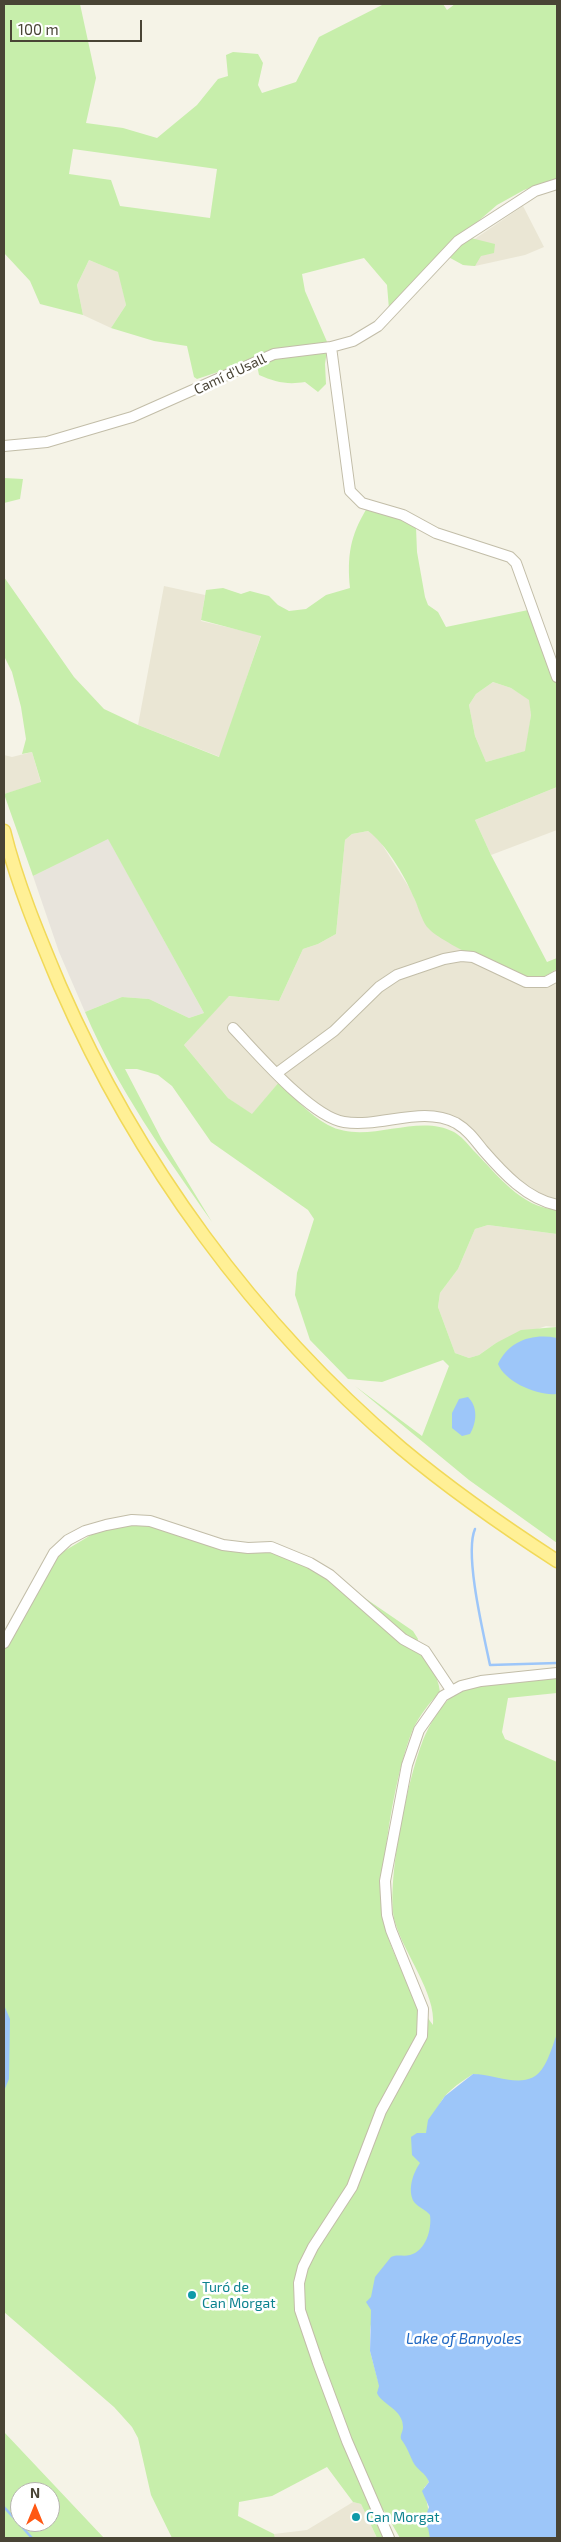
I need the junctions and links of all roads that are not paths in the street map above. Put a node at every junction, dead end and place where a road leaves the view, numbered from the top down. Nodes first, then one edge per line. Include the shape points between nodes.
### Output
1 (557, 184) edge
2 (331, 347) junction
3 (4, 446) edge
4 (557, 677) edge
5 (4, 831) edge
6 (557, 976) edge
7 (233, 1028) dead end
8 (277, 1073) junction
9 (557, 1205) edge
10 (557, 1561) edge
11 (4, 1643) edge
12 (557, 1673) edge
13 (451, 1690) junction
14 (389, 2538) edge

1 - 2 street, Camí d'Usall via 535,191 458,242 378,326 353,341
2 - 3 street, Camí d'Usall via 274,354 132,417 47,442
2 - 4 street via 353,496 362,503 404,515 436,533 510,557 523,580
5 - 10 main road via 32,917 91,1052 141,1142 208,1241 285,1335 365,1415 477,1507
6 - 8 street via 546,982 526,982 473,957 444,959 391,979 364,1000 334,1031
7 - 8 street
8 - 9 street via 314,1108 343,1122 367,1124 421,1116 440,1117 456,1123 470,1133 502,1171 522,1188 544,1202
11 - 13 street via 54,1553 68,1540 106,1525 132,1520 150,1521 223,1545 271,1547 310,1563 330,1575 403,1638 425,1651
12 - 13 street via 481,1681
13 - 14 street via 433,1707 412,1746 385,1881 390,1930 423,2009 422,2036 381,2111 352,2187 313,2247 299,2283 300,2310 318,2363

